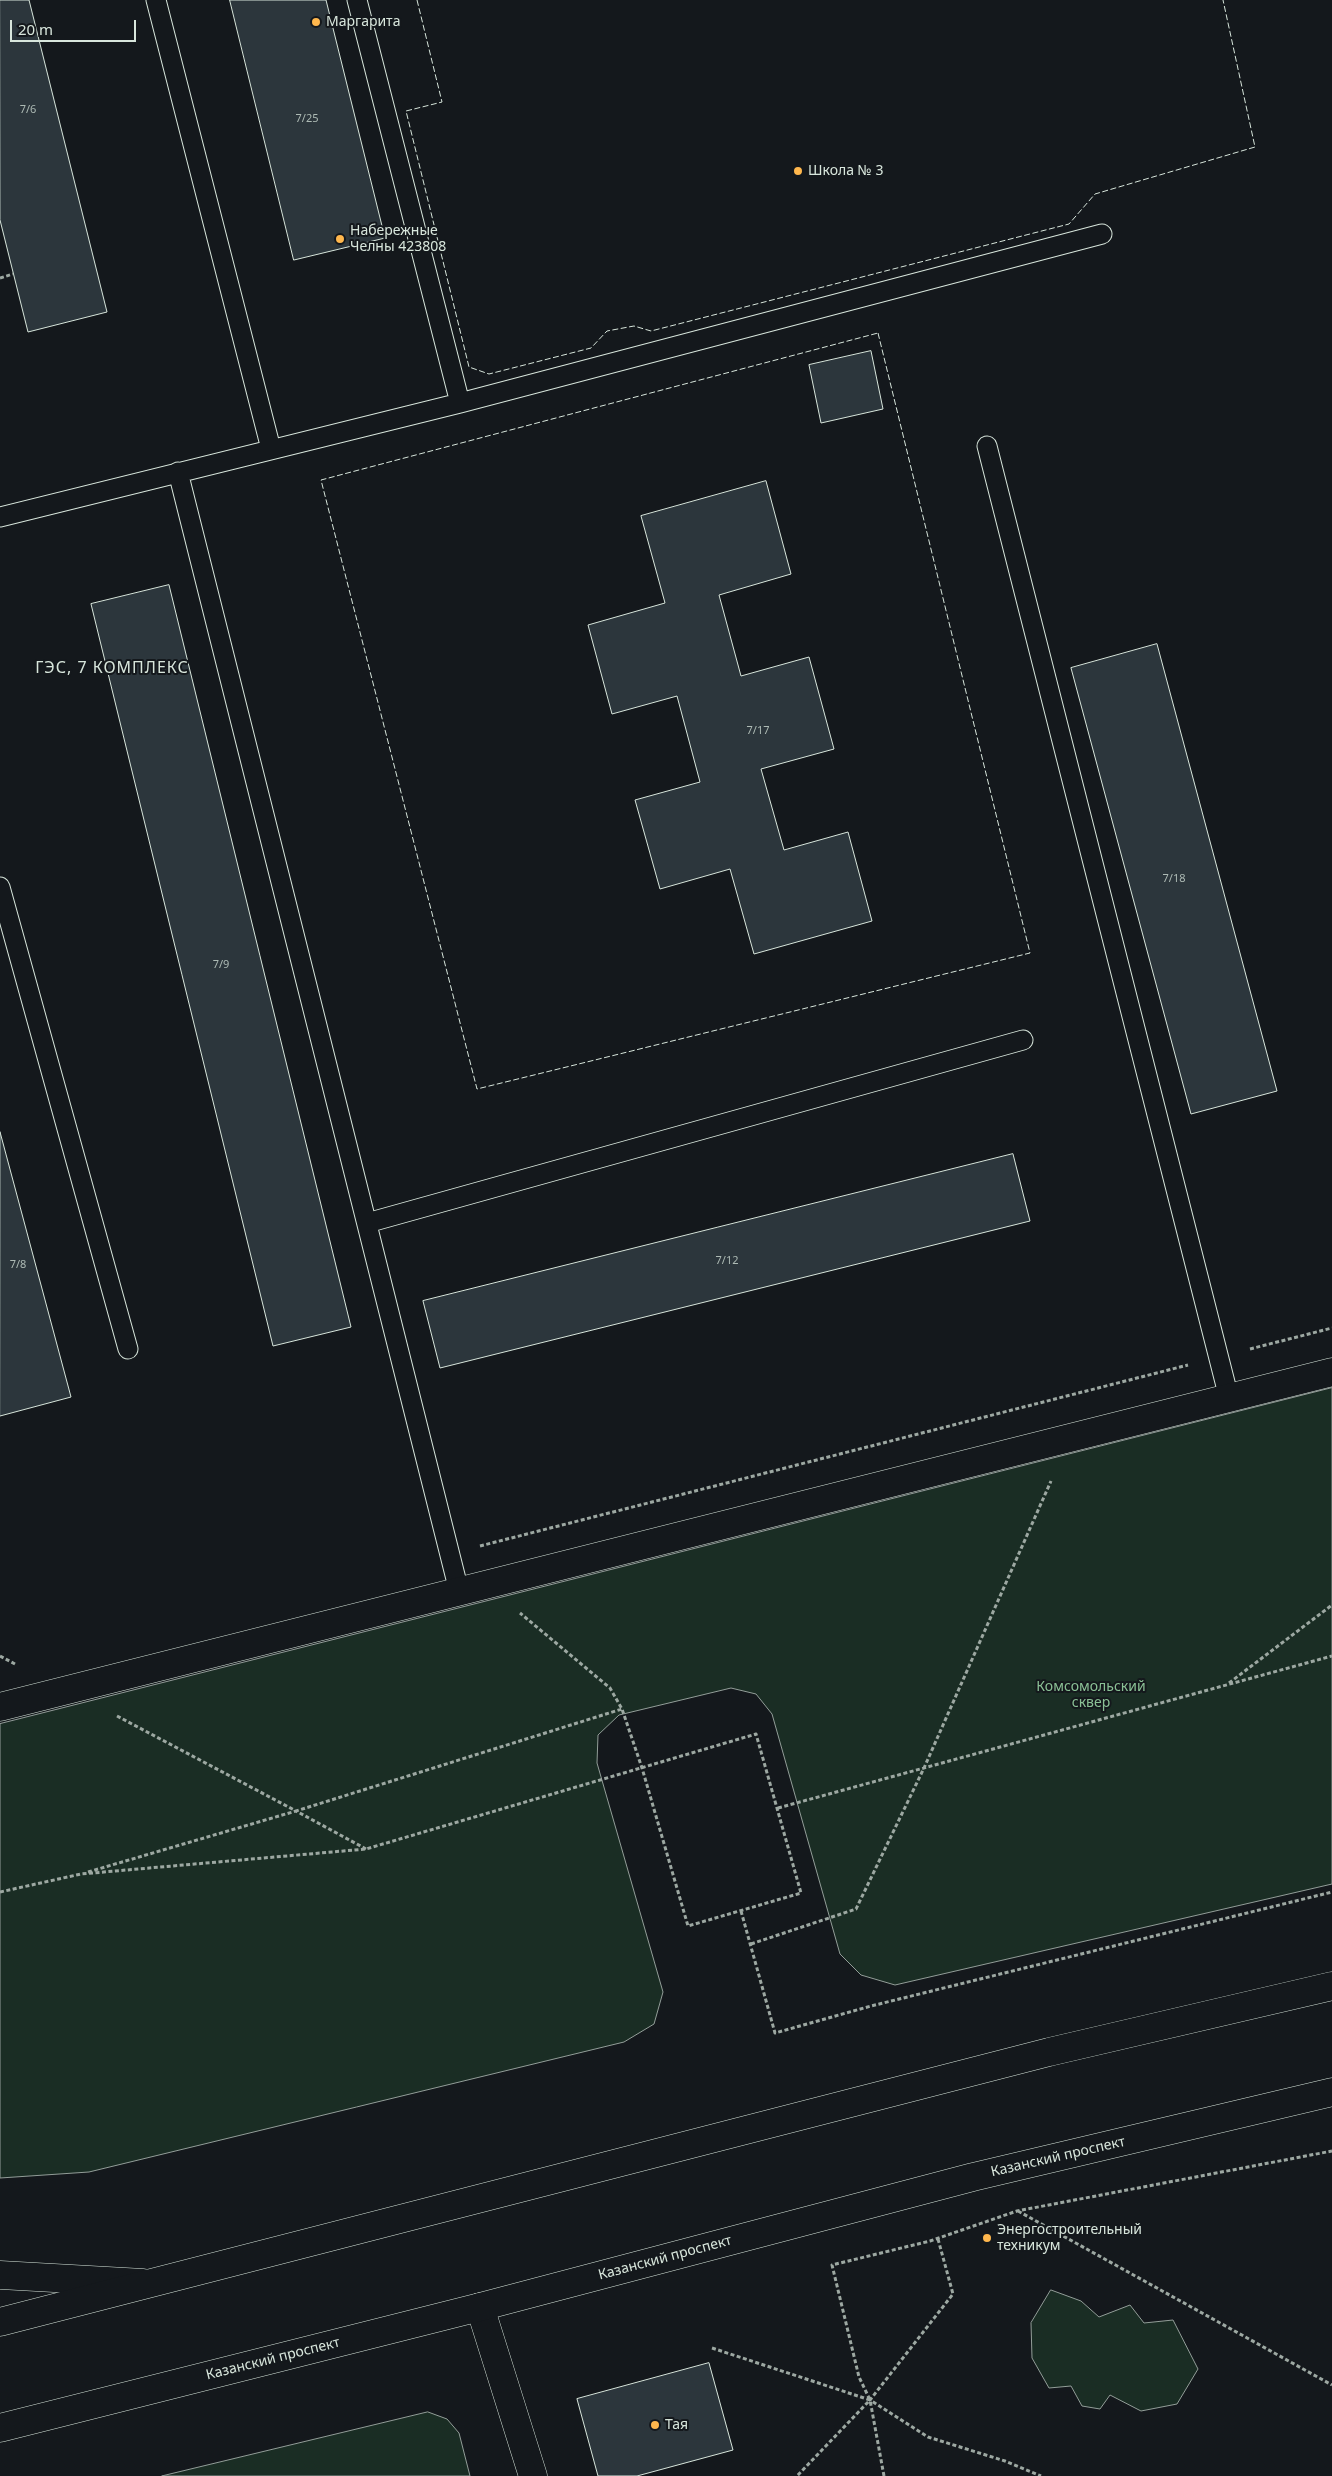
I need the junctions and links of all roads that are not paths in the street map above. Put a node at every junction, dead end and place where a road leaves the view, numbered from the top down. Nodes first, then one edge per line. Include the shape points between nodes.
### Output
1 (156, 0) edge
2 (357, 0) edge
3 (1102, 234) dead end
4 (460, 403) junction
5 (987, 446) dead end
6 (271, 449) junction
7 (178, 472) junction
8 (0, 517) edge
9 (0, 886) edge
10 (1023, 1040) dead end
11 (367, 1223) junction
12 (128, 1349) dead end
13 (1332, 1372) edge
14 (1229, 1398) junction
15 (459, 1591) junction
16 (0, 1707) edge
17 (1332, 1986) edge
18 (1332, 2092) edge
19 (0, 2274) edge
20 (152, 2284) junction
21 (480, 2307) junction
22 (0, 2322) edge
23 (0, 2428) edge
24 (533, 2476) edge

1 - 6 lane
2 - 4 lane
3 - 4 lane
4 - 6 lane
5 - 14 lane
6 - 7 lane
7 - 8 lane
7 - 11 lane
9 - 12 lane
10 - 11 lane
11 - 15 lane
13 - 14 main road
14 - 15 main road
15 - 16 main road
17 - 20 main road via 1049,2052
18 - 21 main road, Казанский проспект via 973,2177
19 - 20 main road
20 - 22 main road
21 - 23 main road, Казанский проспект
21 - 24 main road

